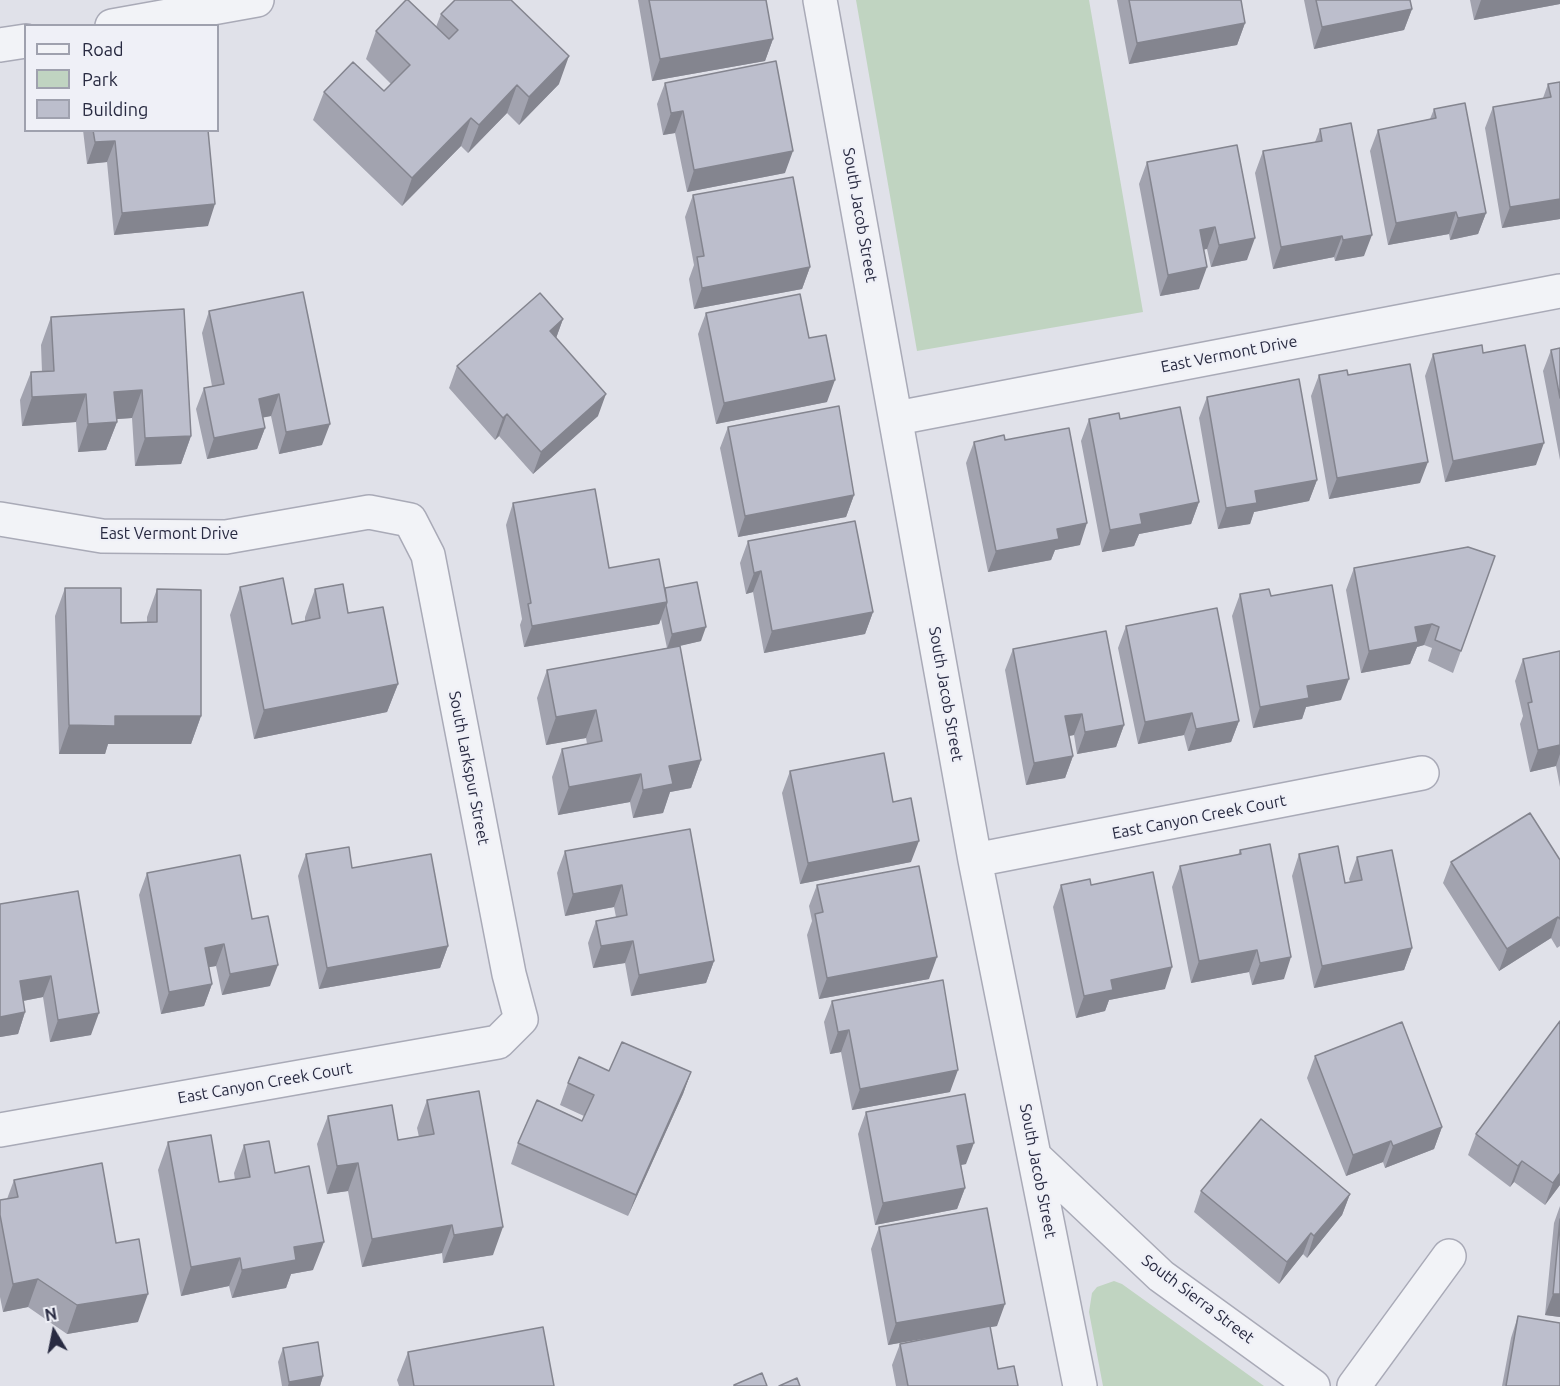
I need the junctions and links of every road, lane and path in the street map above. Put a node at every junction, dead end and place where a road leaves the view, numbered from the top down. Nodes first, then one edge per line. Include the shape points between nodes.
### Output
1 (257, 0) edge
2 (820, 0) edge
3 (123, 24) edge
4 (24, 41) edge
5 (0, 45) edge
6 (1560, 291) edge
7 (897, 418) junction
8 (0, 519) edge
9 (410, 520) joint
10 (1422, 773) dead end
11 (975, 860) junction
12 (521, 1019) joint
13 (0, 1130) edge
14 (1036, 1158) junction
15 (1449, 1256) dead end
16 (1080, 1386) edge
17 (1313, 1386) edge
18 (1354, 1386) edge

1 - 3 street
2 - 7 street, South Jacob Street
4 - 5 street
6 - 7 street, East Vermont Drive
7 - 11 street, South Jacob Street
8 - 9 street, East Vermont Drive via 102,536 226,537 369,512
9 - 12 street, South Larkspur Street via 428,555
10 - 11 street, East Canyon Creek Court
11 - 14 street, South Jacob Street
12 - 13 street, East Canyon Creek Court via 498,1041
14 - 16 street, South Jacob Street
14 - 17 street, South Sierra Street via 1161,1276
15 - 18 street

